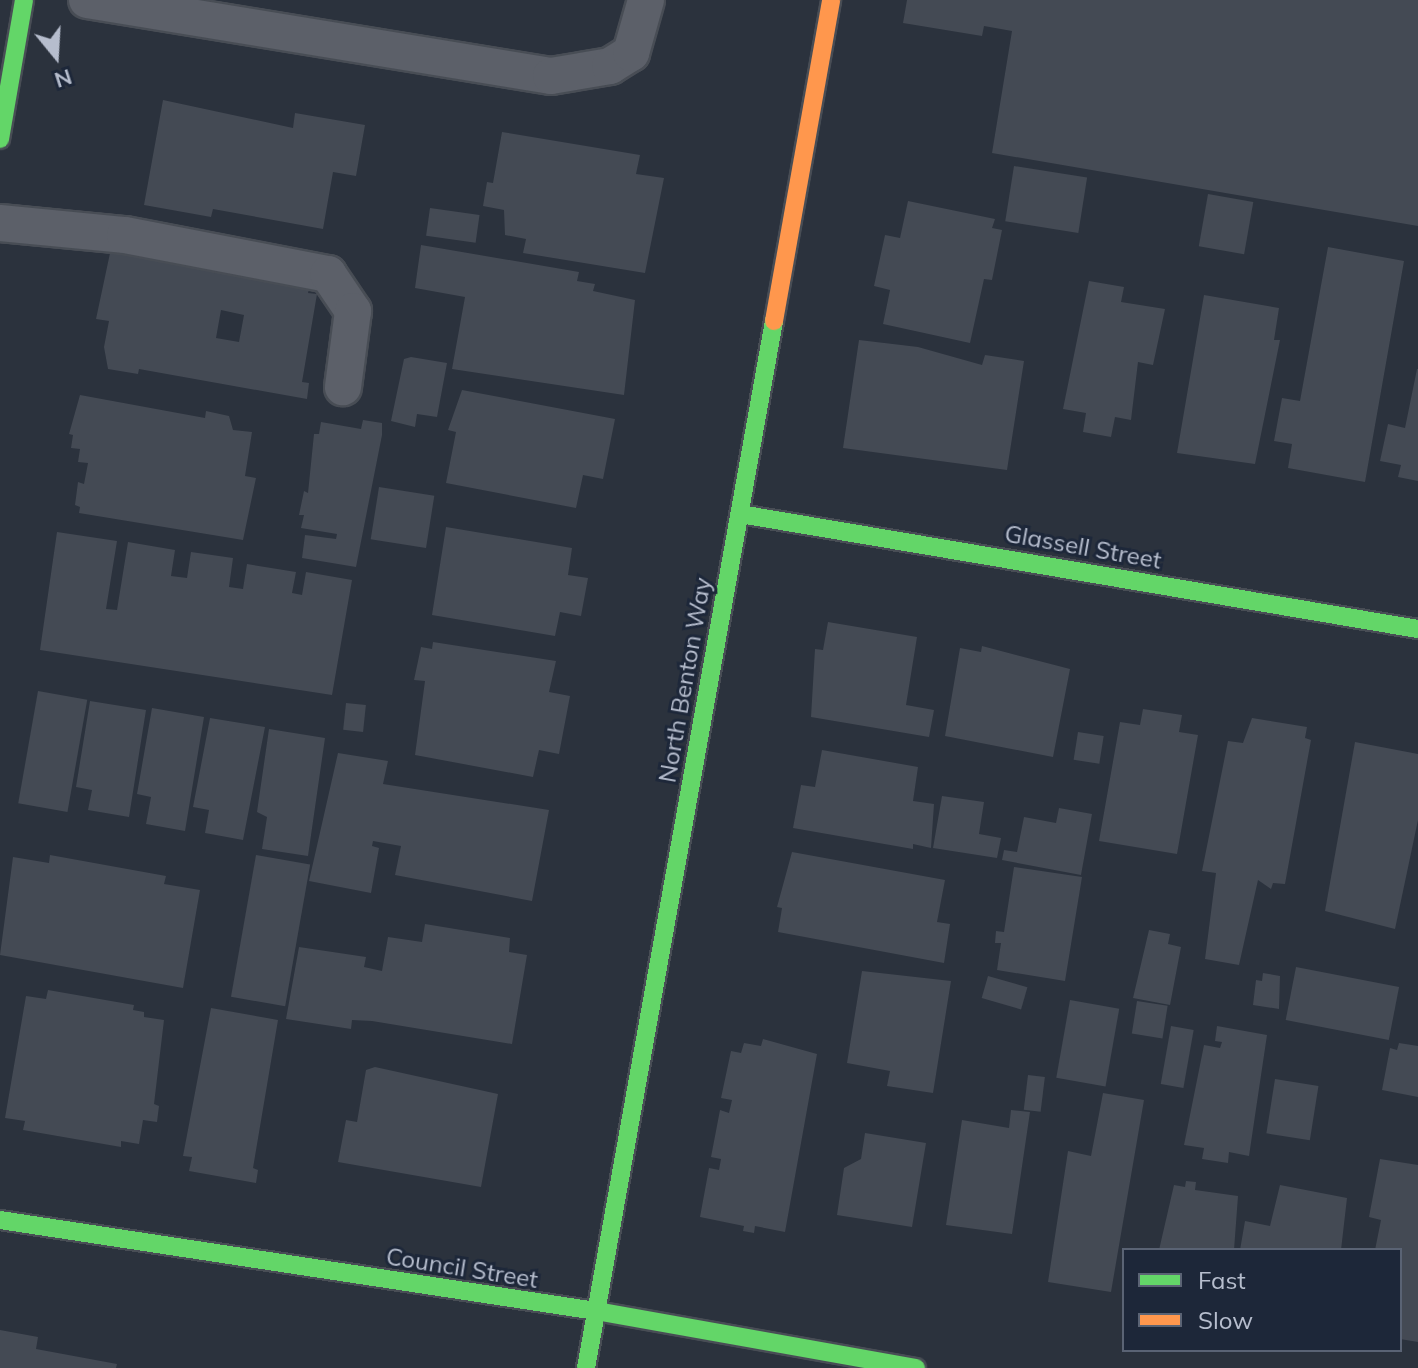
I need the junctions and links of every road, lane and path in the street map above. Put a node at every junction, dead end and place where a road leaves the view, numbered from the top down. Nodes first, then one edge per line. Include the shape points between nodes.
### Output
1 (24, 0) edge
2 (87, 0) edge
3 (646, 0) edge
4 (831, 0) edge
5 (0, 139) edge
6 (0, 223) edge
7 (343, 387) dead end
8 (740, 514) junction
9 (1418, 629) edge
10 (0, 1220) edge
11 (596, 1311) junction
12 (586, 1368) edge
13 (916, 1368) edge

1 - 5 street
2 - 3 lane via 551,76 610,66 631,53
4 - 8 street, North Benton Way
6 - 7 lane via 125,235 328,274 353,311
8 - 9 street, Glassell Street
8 - 11 street, North Benton Way
10 - 11 street, Council Street
11 - 12 street, North Benton Way
11 - 13 street, Council Street

